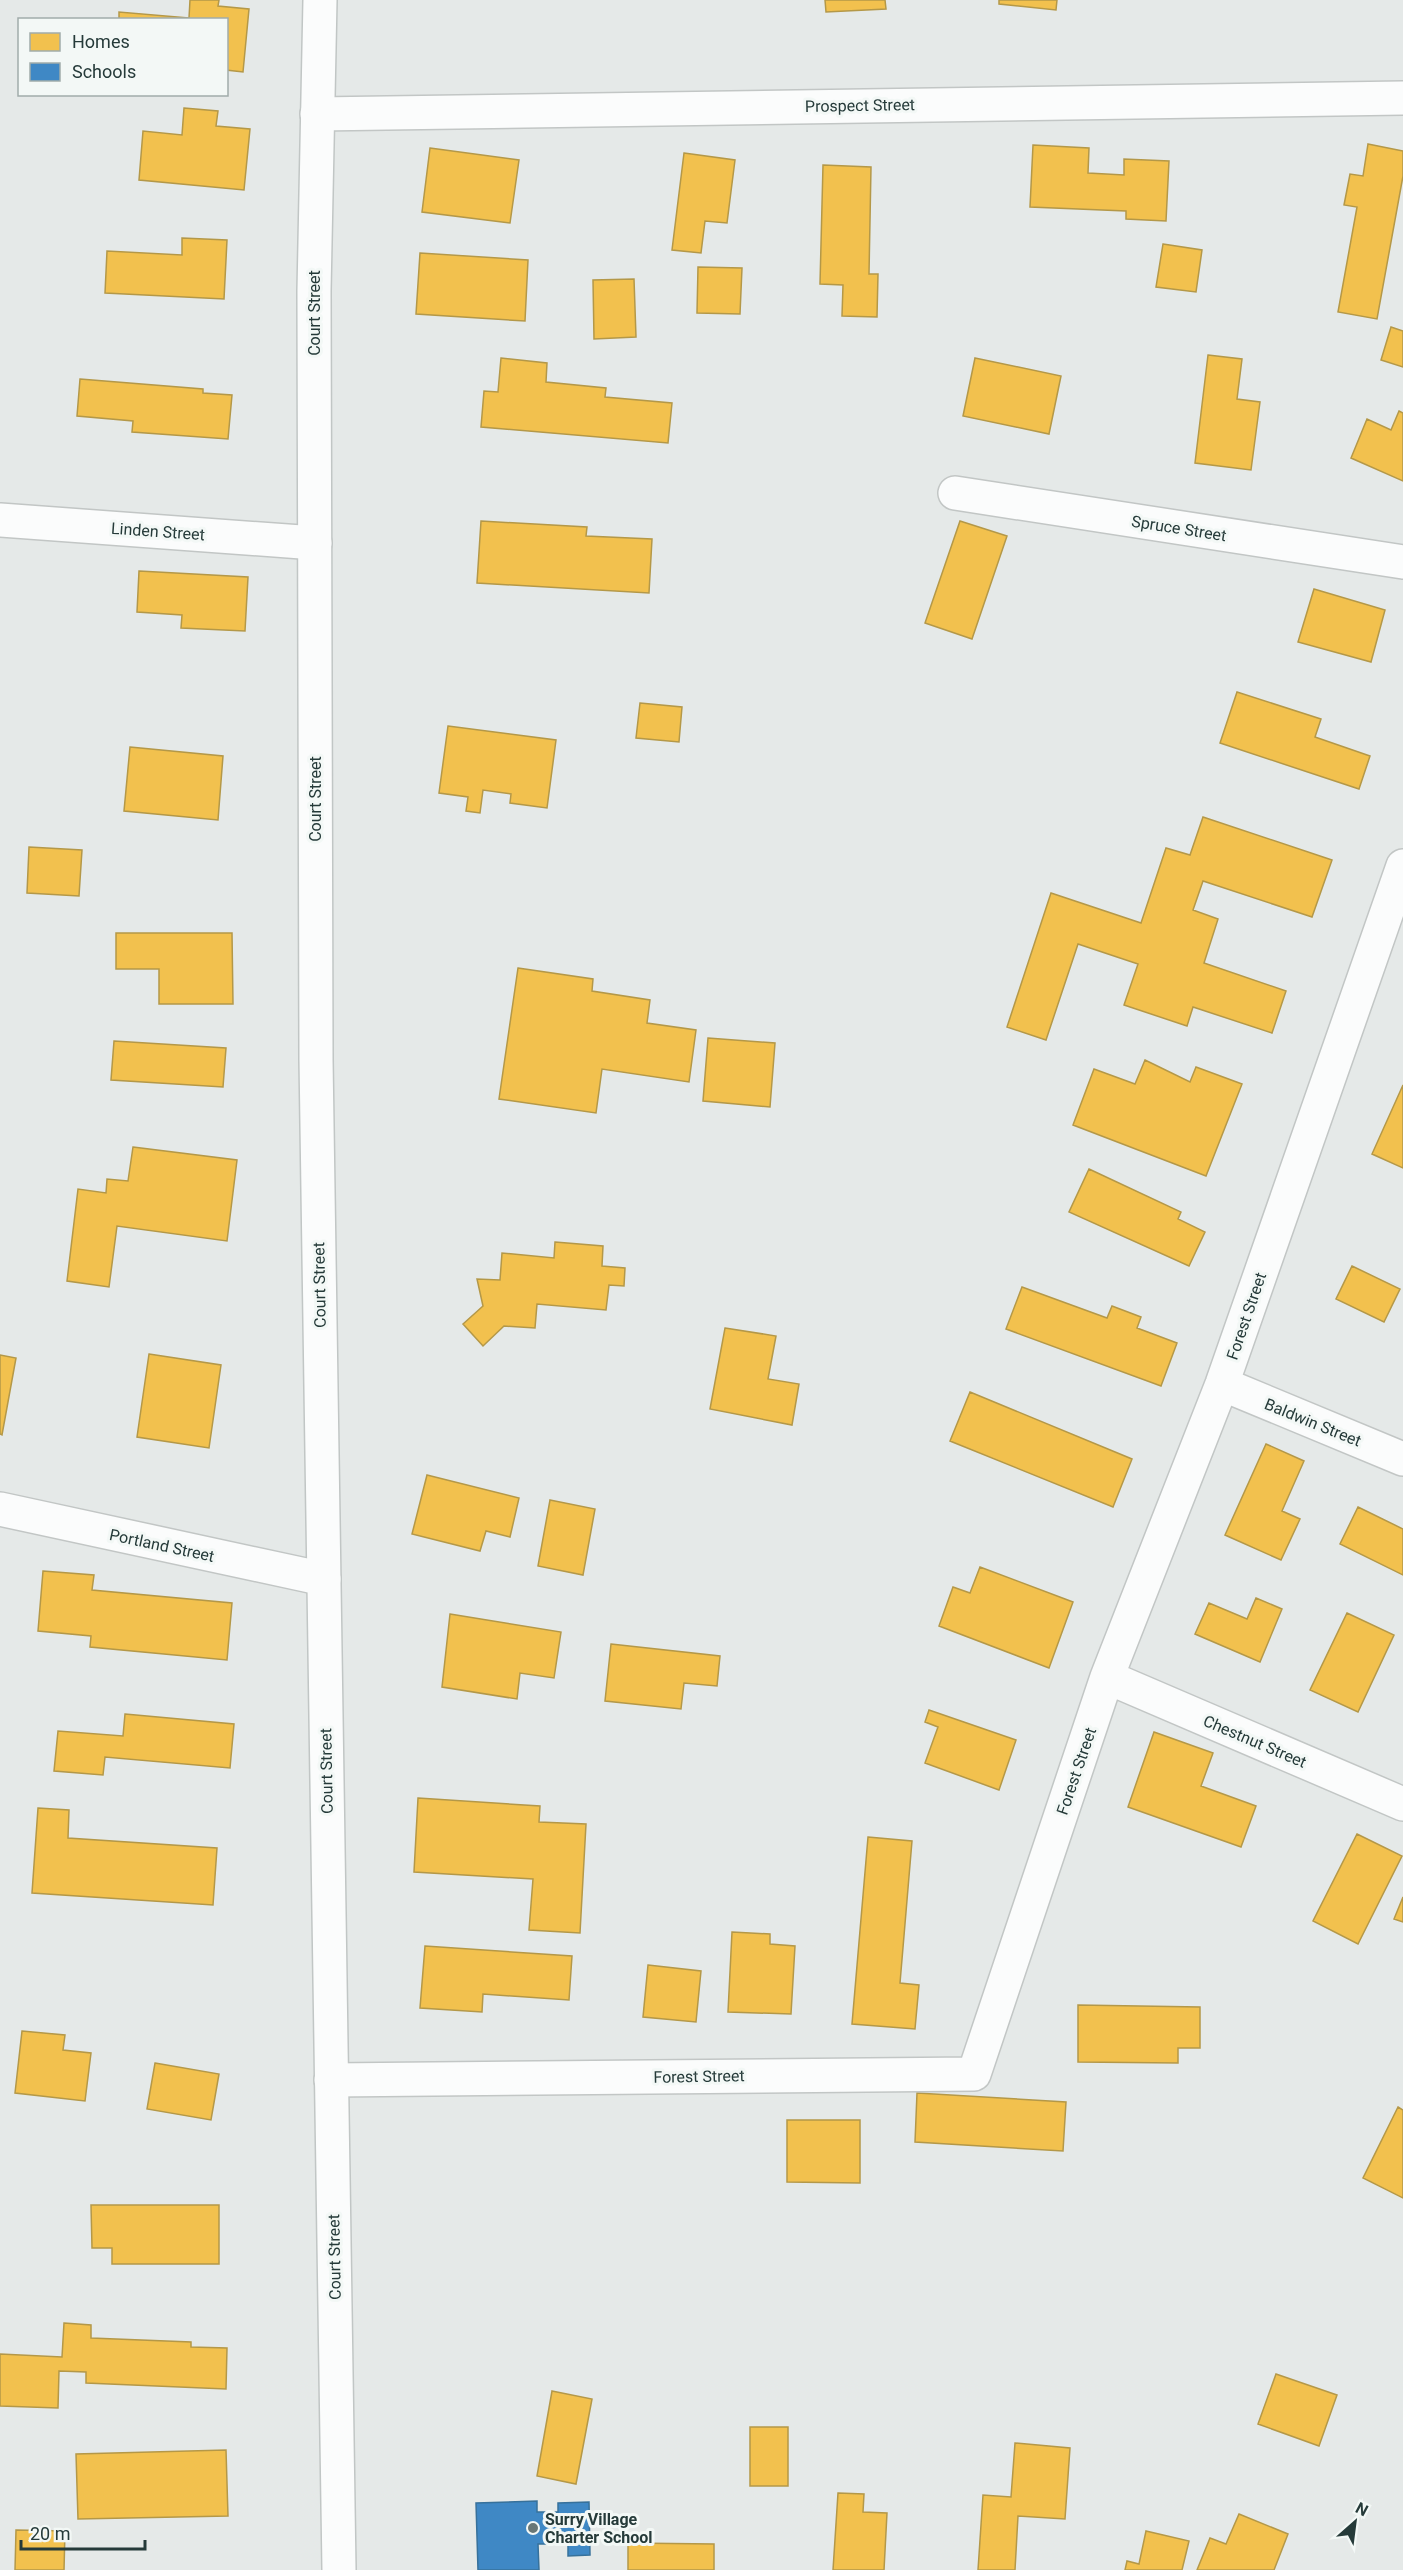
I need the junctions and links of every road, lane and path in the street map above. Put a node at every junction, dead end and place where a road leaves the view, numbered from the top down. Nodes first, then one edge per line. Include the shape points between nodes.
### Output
1 (320, 0) edge
2 (1403, 98) edge
3 (317, 114) junction
4 (955, 493) dead end
5 (0, 520) edge
6 (315, 543) junction
7 (1403, 562) edge
8 (1403, 866) edge
9 (1222, 1384) junction
10 (1403, 1459) edge
11 (0, 1509) edge
12 (324, 1580) junction
13 (1107, 1677) junction
14 (1403, 1804) edge
15 (331, 2080) junction
16 (339, 2570) edge

1 - 3 street, Court Street
2 - 3 street, Prospect Street
3 - 6 street, Court Street
4 - 7 street, Spruce Street
5 - 6 street, Linden Street
6 - 12 street, Court Street via 316,1059
8 - 9 street, Forest Street
9 - 10 street, Baldwin Street
9 - 13 street, Forest Street
11 - 12 street, Portland Street
12 - 15 street, Court Street
13 - 14 street, Chestnut Street
13 - 15 street, Forest Street via 974,2074
15 - 16 street, Court Street

